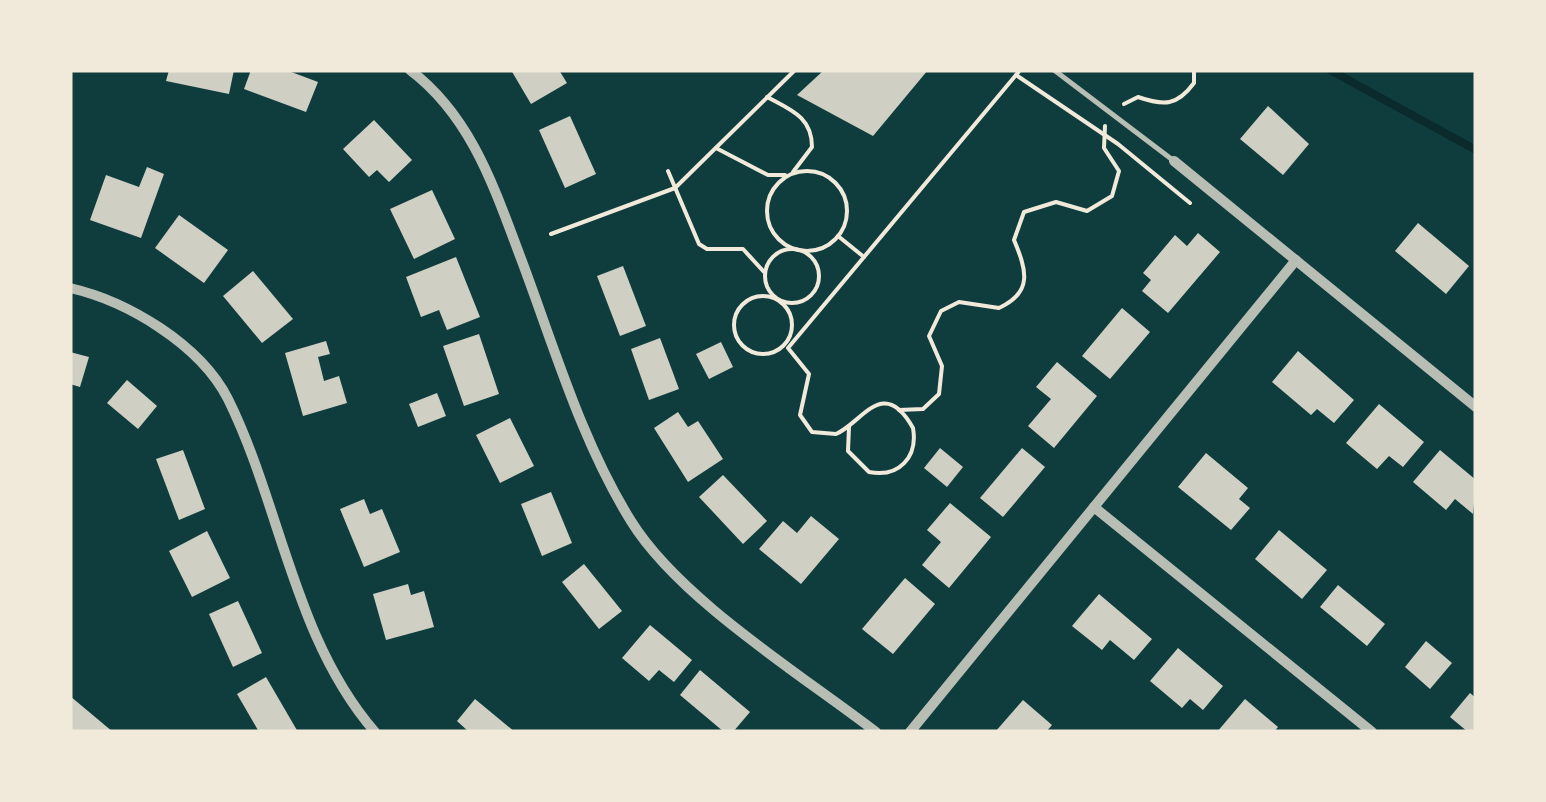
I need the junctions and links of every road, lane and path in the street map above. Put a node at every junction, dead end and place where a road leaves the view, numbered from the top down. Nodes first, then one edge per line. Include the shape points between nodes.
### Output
1 (410, 70) edge
2 (795, 70) edge
3 (1054, 70) edge
4 (1194, 70) edge
5 (1018, 72) edge
6 (767, 97) junction
7 (1114, 114) junction
8 (1102, 136) junction
9 (716, 148) junction
10 (1174, 160) joint
11 (668, 170) dead end
12 (792, 173) junction
13 (675, 188) junction
14 (1190, 203) dead end
15 (551, 234) dead end
16 (838, 236) junction
17 (800, 250) junction
18 (864, 257) junction
19 (1296, 260) junction
20 (764, 272) junction
21 (70, 288) edge
22 (781, 302) junction
23 (788, 348) junction
24 (778, 349) junction
25 (1476, 407) edge
26 (898, 410) junction
27 (849, 427) junction
28 (1094, 507) junction
29 (374, 732) edge
30 (876, 732) edge
31 (910, 732) edge
32 (1372, 732) edge

1 - 30 street via 434,88 485,164 597,454 632,522 676,578
2 - 6 path
3 - 7 lane
4 - 7 path via 1194,84 1174,103 1129,97
5 - 8 path
5 - 18 path
6 - 9 path
6 - 12 path via 801,115 812,135 808,158
7 - 8 path
7 - 10 lane
8 - 14 path
8 - 26 path via 1119,171 1112,196 1087,211 1056,202 1024,212 1014,240 1026,270 1018,297 999,308 959,302 941,311 929,336 942,366 939,394 923,408
9 - 12 path via 768,175
9 - 13 path
10 - 19 street
11 - 13 path
12 - 16 path via 818,172 840,187 847,212
12 - 17 path via 772,190 766,215 777,240
13 - 15 path
13 - 20 path via 699,244 744,249
16 - 17 path via 828,246
16 - 18 path
17 - 20 path via 781,251
17 - 22 path via 818,267 818,285 799,303
18 - 23 path
19 - 25 street
19 - 28 street
20 - 22 path via 767,290
21 - 29 street via 106,296 174,336 226,396 326,658
22 - 24 path via 792,326
22 - 24 path via 752,298 735,319 737,338 750,351
23 - 24 path
23 - 27 path via 809,374 800,403 805,424 831,436
26 - 27 path via 864,409
26 - 27 path via 914,428 915,440 907,462 890,473 869,472 853,460
28 - 31 street
28 - 32 street

